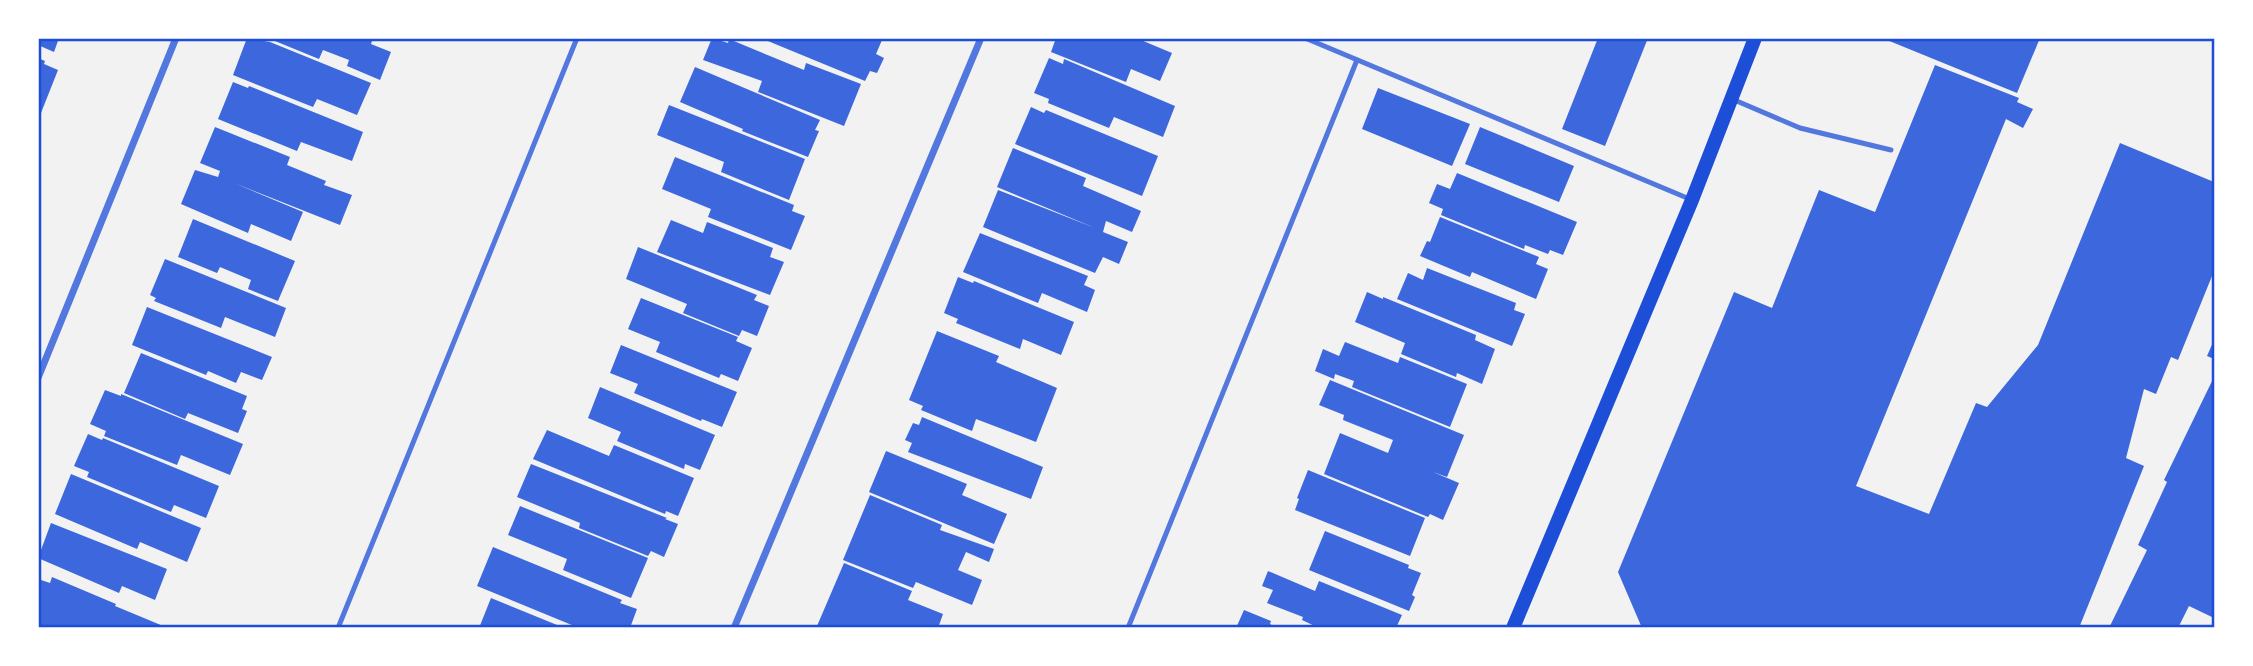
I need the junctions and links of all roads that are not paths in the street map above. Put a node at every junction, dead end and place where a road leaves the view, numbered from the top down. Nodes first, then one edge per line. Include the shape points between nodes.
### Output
1 (176, 38) edge
2 (577, 38) edge
3 (981, 38) edge
4 (1305, 38) edge
5 (1755, 38) edge
6 (1357, 60) junction
7 (1732, 99) junction
8 (1891, 149) dead end
9 (1692, 200) junction
10 (38, 378) edge
11 (338, 628) edge
12 (734, 628) edge
13 (1128, 628) edge
14 (1513, 628) edge

1 - 10 street
2 - 11 lane
3 - 12 street
4 - 6 lane
5 - 7 main road
6 - 9 lane
6 - 13 lane
7 - 8 lane via 1800,128
7 - 9 main road
9 - 14 main road

